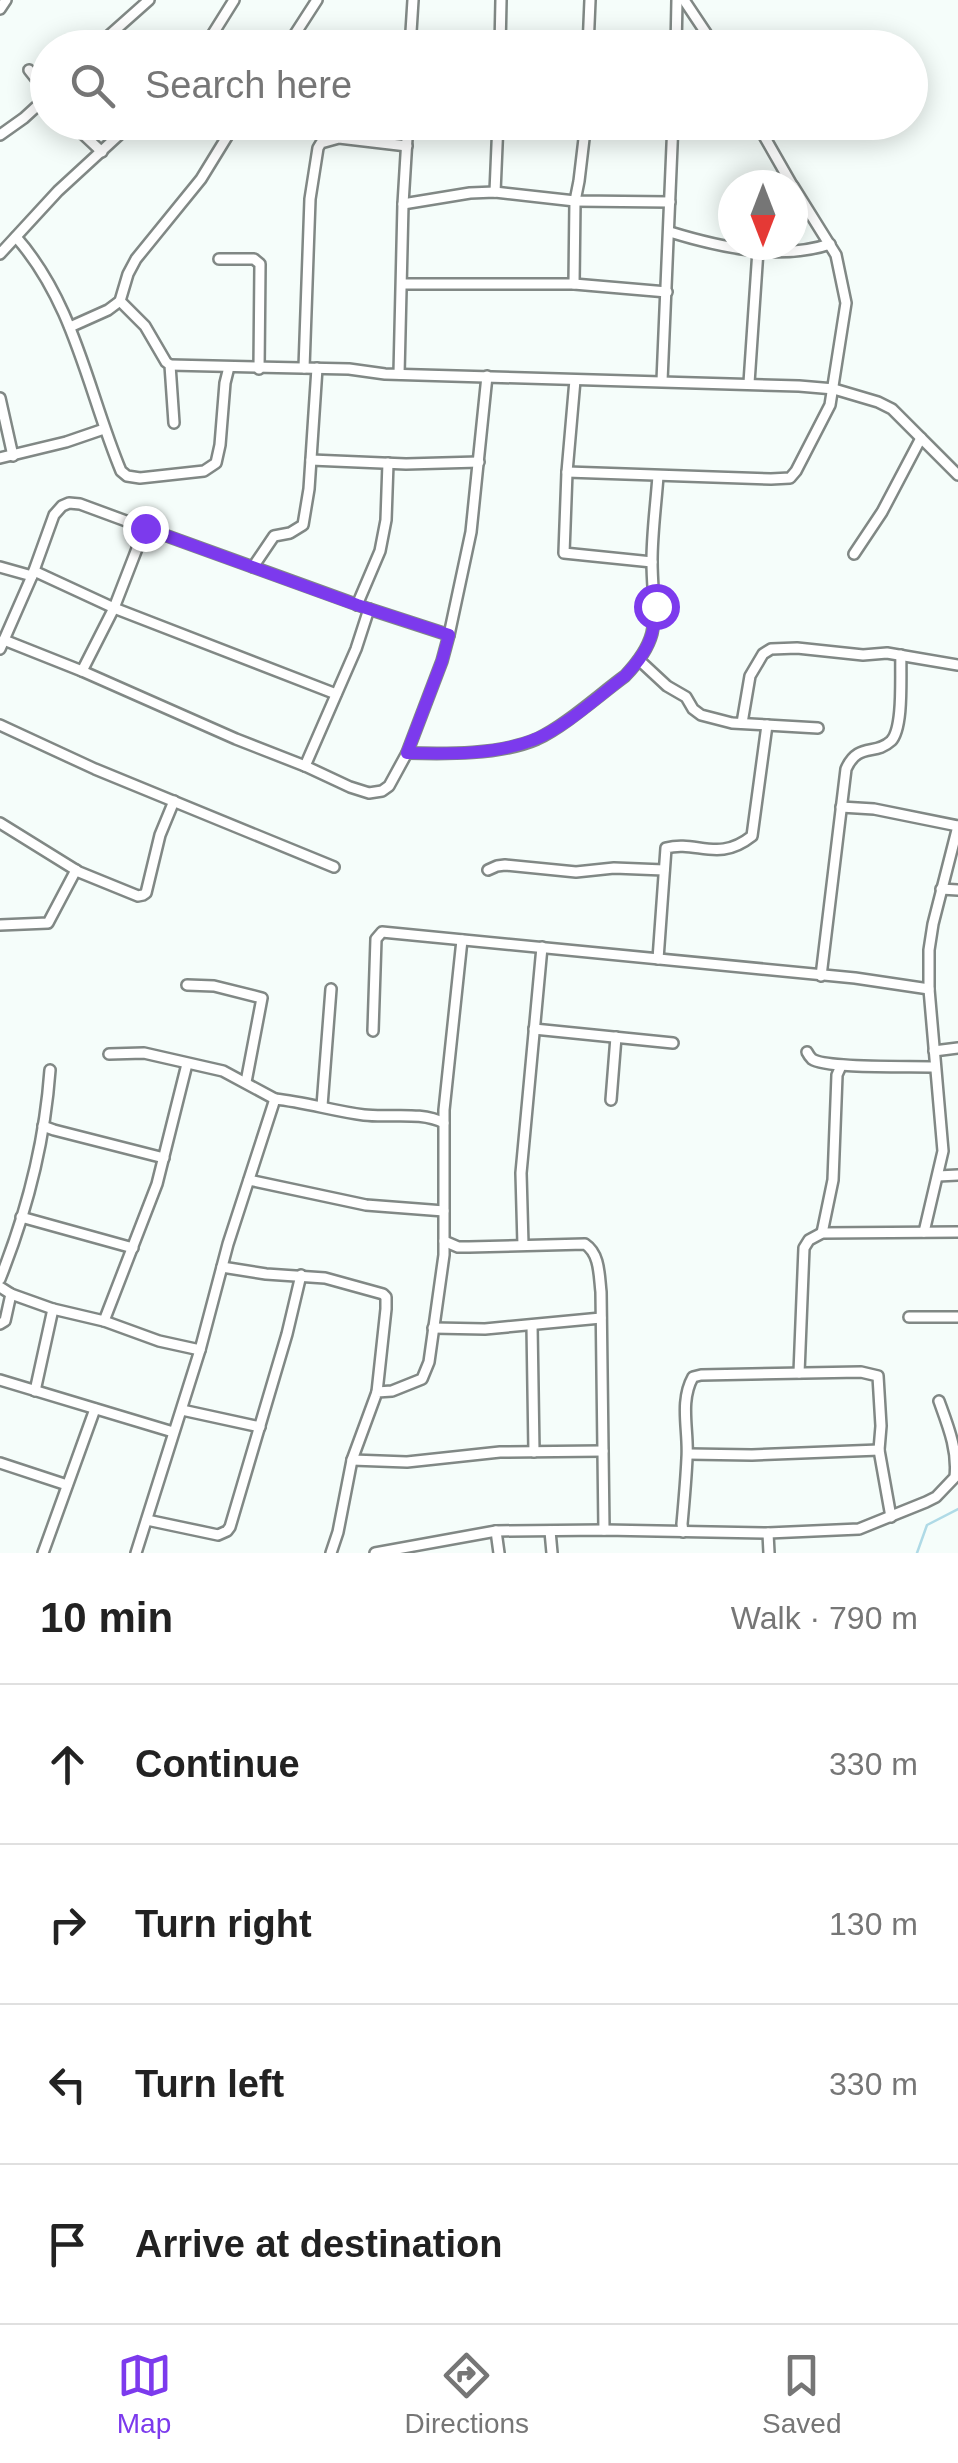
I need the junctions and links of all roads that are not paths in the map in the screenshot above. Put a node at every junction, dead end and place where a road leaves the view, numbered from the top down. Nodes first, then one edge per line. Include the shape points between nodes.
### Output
1 (6, 0) edge
2 (149, 0) edge
3 (234, 0) edge
4 (317, 0) edge
5 (413, 0) edge
6 (501, 0) edge
7 (590, 0) edge
8 (676, 0) edge
9 (684, 0) edge
10 (0, 10) edge
11 (115, 30) edge
12 (215, 30) edge
13 (298, 30) edge
14 (411, 30) edge
15 (500, 30) edge
16 (589, 30) edge
17 (676, 30) edge
18 (704, 30) edge
19 (30, 112) edge
20 (0, 135) edge
21 (89, 140) edge
22 (115, 140) edge
23 (225, 140) edge
24 (326, 140) edge
25 (355, 140) edge
26 (407, 140) edge
27 (497, 140) edge
28 (584, 140) edge
29 (672, 140) edge
30 (766, 140) edge
31 (407, 146) junction
32 (102, 152) junction
33 (784, 170) edge
34 (494, 192) junction
35 (574, 200) junction
36 (670, 202) junction
37 (403, 204) junction
38 (808, 210) edge
39 (670, 232) junction
40 (16, 238) junction
41 (718, 244) edge
42 (830, 244) junction
43 (808, 250) edge
44 (0, 254) edge
45 (219, 259) dead end
46 (757, 260) edge
47 (402, 284) junction
48 (574, 284) junction
49 (667, 292) junction
50 (120, 301) junction
51 (70, 326) junction
52 (170, 365) junction
53 (230, 366) junction
54 (304, 368) junction
55 (317, 368) junction
56 (259, 369) junction
57 (399, 374) junction
58 (487, 376) junction
59 (575, 380) junction
60 (662, 382) junction
61 (750, 383) junction
62 (834, 389) junction
63 (0, 398) edge
64 (174, 423) dead end
65 (104, 429) junction
66 (921, 438) junction
67 (13, 456) junction
68 (0, 458) edge
69 (311, 460) junction
70 (388, 462) junction
71 (479, 462) junction
72 (567, 472) junction
73 (958, 475) edge
74 (658, 476) junction
75 (145, 528) junction
76 (854, 554) dead end
77 (652, 562) junction
78 (0, 567) edge
79 (253, 567) junction
80 (33, 573) junction
81 (357, 605) junction
82 (114, 608) junction
83 (369, 609) junction
84 (449, 635) junction
85 (2, 645) edge
86 (901, 654) junction
87 (639, 660) junction
88 (958, 666) edge
89 (82, 671) junction
90 (336, 694) junction
91 (742, 723) junction
92 (766, 725) junction
93 (0, 726) edge
94 (818, 728) dead end
95 (407, 753) junction
96 (306, 766) junction
97 (174, 802) junction
98 (840, 807) junction
99 (0, 823) edge
100 (958, 826) edge
101 (334, 868) dead end
102 (76, 870) junction
103 (488, 870) dead end
104 (664, 870) junction
105 (942, 888) junction
106 (958, 890) edge
107 (0, 925) edge
108 (462, 940) junction
109 (542, 947) junction
110 (658, 958) junction
111 (822, 976) junction
112 (187, 985) dead end
113 (331, 989) dead end
114 (929, 989) junction
115 (534, 1030) junction
116 (373, 1031) dead end
117 (616, 1037) junction
118 (673, 1043) dead end
119 (958, 1048) edge
120 (934, 1051) junction
121 (807, 1052) dead end
122 (110, 1054) dead end
123 (187, 1064) junction
124 (841, 1066) junction
125 (935, 1067) junction
126 (50, 1070) dead end
127 (246, 1082) junction
128 (275, 1098) junction
129 (611, 1100) dead end
130 (322, 1106) junction
131 (444, 1110) junction
132 (431, 1116) junction
133 (444, 1123) junction
134 (43, 1126) junction
135 (164, 1158) junction
136 (958, 1175) edge
137 (938, 1176) junction
138 (249, 1180) junction
139 (444, 1211) junction
140 (21, 1217) junction
141 (924, 1232) junction
142 (958, 1232) edge
143 (822, 1233) junction
144 (444, 1241) junction
145 (523, 1245) junction
146 (458, 1247) junction
147 (133, 1248) junction
148 (444, 1255) junction
149 (222, 1267) junction
150 (301, 1275) junction
151 (0, 1279) edge
152 (0, 1287) edge
153 (11, 1294) junction
154 (53, 1309) junction
155 (910, 1317) dead end
156 (601, 1318) junction
157 (958, 1318) edge
158 (104, 1321) junction
159 (0, 1324) edge
160 (532, 1325) junction
161 (433, 1328) junction
162 (200, 1350) junction
163 (799, 1372) junction
164 (0, 1380) edge
165 (35, 1392) junction
166 (377, 1392) junction
167 (939, 1401) dead end
168 (95, 1410) junction
169 (182, 1410) junction
170 (260, 1427) junction
171 (173, 1432) junction
172 (603, 1450) junction
173 (879, 1450) junction
174 (534, 1452) junction
175 (688, 1454) junction
176 (352, 1460) junction
177 (0, 1463) edge
178 (67, 1485) junction
179 (891, 1516) junction
180 (147, 1520) junction
181 (604, 1530) junction
182 (496, 1531) junction
183 (550, 1531) junction
184 (683, 1532) junction
185 (768, 1533) junction
186 (43, 1553) edge
187 (136, 1553) edge
188 (331, 1553) edge
189 (374, 1553) edge
190 (499, 1553) edge
191 (552, 1553) edge
192 (768, 1553) edge

1 - 10 street
2 - 11 street
3 - 12 street
4 - 13 street
5 - 14 street
6 - 15 street
7 - 16 street
8 - 17 street
9 - 18 street
19 - 20 street
21 - 32 street
22 - 32 street
23 - 50 street via 136,259
24 - 54 street via 318,148 310,199
25 - 31 street
26 - 31 street
27 - 34 street
28 - 35 street
29 - 36 street
30 - 33 street
31 - 37 street
32 - 40 street
34 - 35 street
34 - 37 street
35 - 36 street
35 - 48 street
36 - 39 street
37 - 47 street
38 - 42 street
39 - 41 street
39 - 49 street
40 - 44 street
40 - 51 street via 48,280
42 - 43 street
42 - 62 street via 846,303
45 - 56 street via 260,264
46 - 61 street
47 - 48 street
47 - 57 street
48 - 49 street
49 - 60 street
50 - 51 street
50 - 52 street via 146,326
51 - 65 street
52 - 53 street
52 - 64 street
53 - 56 street
53 - 65 street via 220,445 210,468 127,476
54 - 55 street
54 - 56 street
55 - 57 street
55 - 69 street
57 - 58 street
58 - 59 street
58 - 71 street
59 - 60 street
59 - 72 street
60 - 61 street
61 - 62 street
62 - 66 street via 892,409
62 - 74 street via 790,478
63 - 67 street
65 - 67 street
66 - 73 street
66 - 76 street
67 - 68 street
69 - 70 street
69 - 79 street via 303,525 274,536
70 - 71 street
70 - 81 street via 380,551
71 - 84 street
72 - 74 street
72 - 77 street via 564,553
74 - 77 street
75 - 79 street
75 - 80 street via 92,508 62,506
75 - 82 street
77 - 87 street via 655,622
78 - 80 street
79 - 81 street
80 - 82 street
80 - 85 street
81 - 83 street
82 - 89 street
82 - 90 street
83 - 84 street
83 - 90 street
84 - 95 street
85 - 89 street
86 - 88 street
86 - 91 street via 772,649 750,676
86 - 98 street via 896,734 849,762
87 - 91 street via 696,712
87 - 95 street via 535,740 451,754
89 - 96 street
90 - 96 street
91 - 92 street
92 - 94 street
92 - 104 street via 752,836 712,851 670,846
93 - 97 street
95 - 96 street via 389,786 376,793
97 - 101 street
97 - 102 street via 143,895
98 - 100 street
98 - 111 street
99 - 102 street
100 - 105 street
102 - 107 street via 48,924
103 - 104 street
104 - 110 street
105 - 106 street
105 - 114 street
108 - 109 street
108 - 116 street via 379,934
108 - 131 street
109 - 110 street
109 - 115 street
110 - 111 street
111 - 114 street
112 - 127 street via 262,998
113 - 130 street
114 - 120 street
115 - 117 street
115 - 145 street via 520,1173
117 - 118 street
117 - 129 street
119 - 120 street
120 - 125 street
121 - 124 street via 813,1060
122 - 123 street via 144,1053
123 - 127 street
123 - 135 street
124 - 125 street
124 - 143 street via 834,1180
125 - 137 street via 943,1150
126 - 134 street
127 - 128 street
128 - 130 street
128 - 138 street
130 - 132 street via 368,1116
131 - 132 street
131 - 133 street
132 - 133 street
133 - 139 street
134 - 135 street
134 - 140 street
135 - 147 street
136 - 137 street
137 - 141 street
138 - 139 street via 366,1205
138 - 149 street
139 - 144 street
140 - 147 street
140 - 151 street
141 - 142 street
141 - 143 street
143 - 163 street via 804,1248
144 - 146 street
144 - 148 street
145 - 146 street
145 - 156 street via 590,1246
146 - 148 street
147 - 158 street
148 - 161 street
149 - 150 street
149 - 162 street
150 - 166 street via 386,1297
150 - 170 street
152 - 153 street
153 - 154 street
153 - 159 street
154 - 158 street
154 - 165 street
155 - 157 street
156 - 160 street
156 - 172 street
158 - 162 street
160 - 161 street
160 - 174 street
161 - 166 street via 422,1380
162 - 169 street
163 - 173 street via 878,1376
163 - 175 street via 693,1377 686,1401
164 - 165 street
165 - 168 street
166 - 176 street
167 - 179 street via 951,1430 956,1477 936,1497
168 - 171 street
168 - 178 street
169 - 170 street
169 - 171 street
170 - 180 street via 226,1531
171 - 180 street
172 - 174 street
172 - 181 street
173 - 175 street
173 - 179 street
174 - 176 street
175 - 184 street
176 - 188 street
177 - 178 street
178 - 186 street
179 - 185 street via 860,1529
180 - 187 street
181 - 183 street
181 - 184 street
182 - 183 street
182 - 189 street
182 - 190 street
183 - 191 street
184 - 185 street
185 - 192 street

